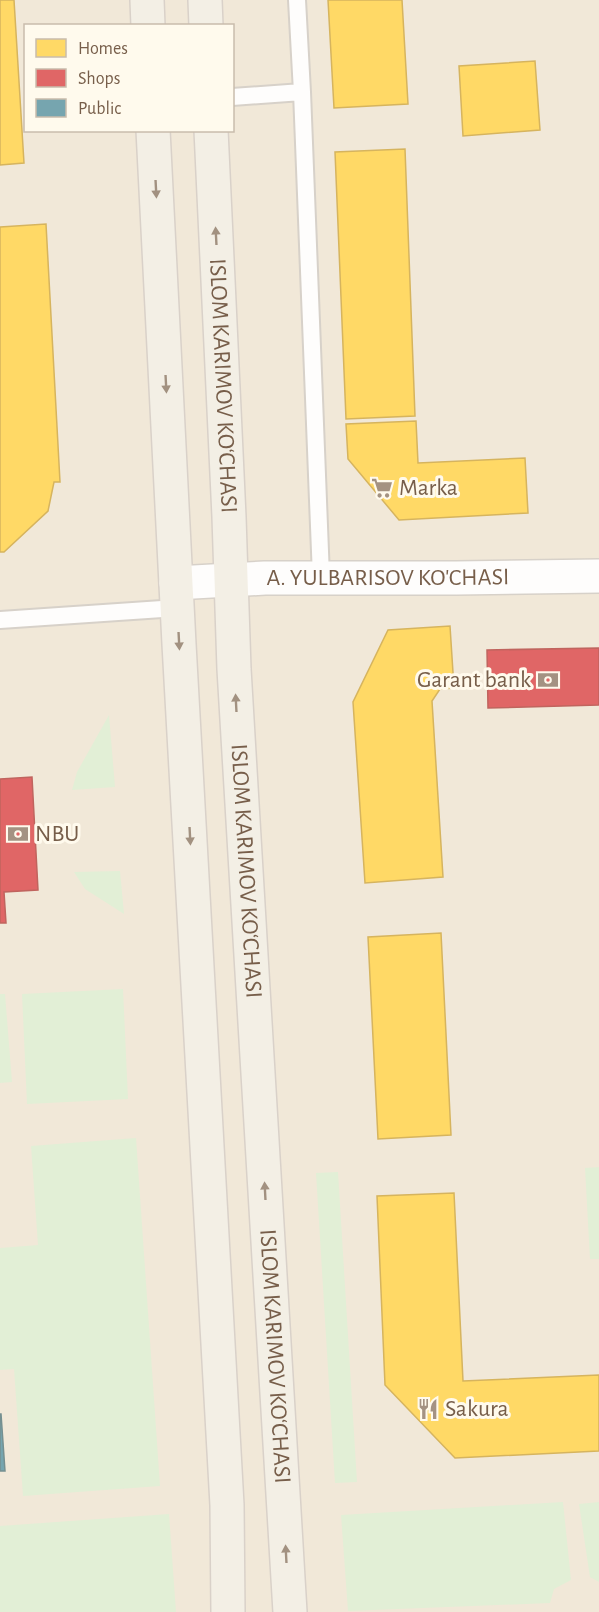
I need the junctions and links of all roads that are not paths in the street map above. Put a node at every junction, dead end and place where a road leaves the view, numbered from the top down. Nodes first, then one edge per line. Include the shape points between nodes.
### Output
1 (147, 0) edge
2 (205, 0) edge
3 (297, 0) edge
4 (148, 24) edge
5 (206, 24) edge
6 (302, 92) junction
7 (234, 97) edge
8 (153, 132) edge
9 (211, 132) edge
10 (599, 576) edge
11 (321, 578) junction
12 (231, 580) junction
13 (176, 596) junction
14 (0, 620) edge
15 (228, 1612) edge
16 (290, 1612) edge

1 - 4 main road
2 - 5 main road
3 - 6 lane
6 - 7 lane
6 - 11 lane
8 -> 13 main road
12 -> 9 main road, ISLOM KARIMOV KO‘CHASI
10 - 11 street, A. YULBARISOV KO'CHASI
11 - 12 street, A. YULBARISOV KO'CHASI
12 - 13 street, A. YULBARISOV KO'CHASI
16 -> 12 main road, ISLOM KARIMOV KO‘CHASI
13 - 14 lane
13 -> 15 main road via 226,1494

